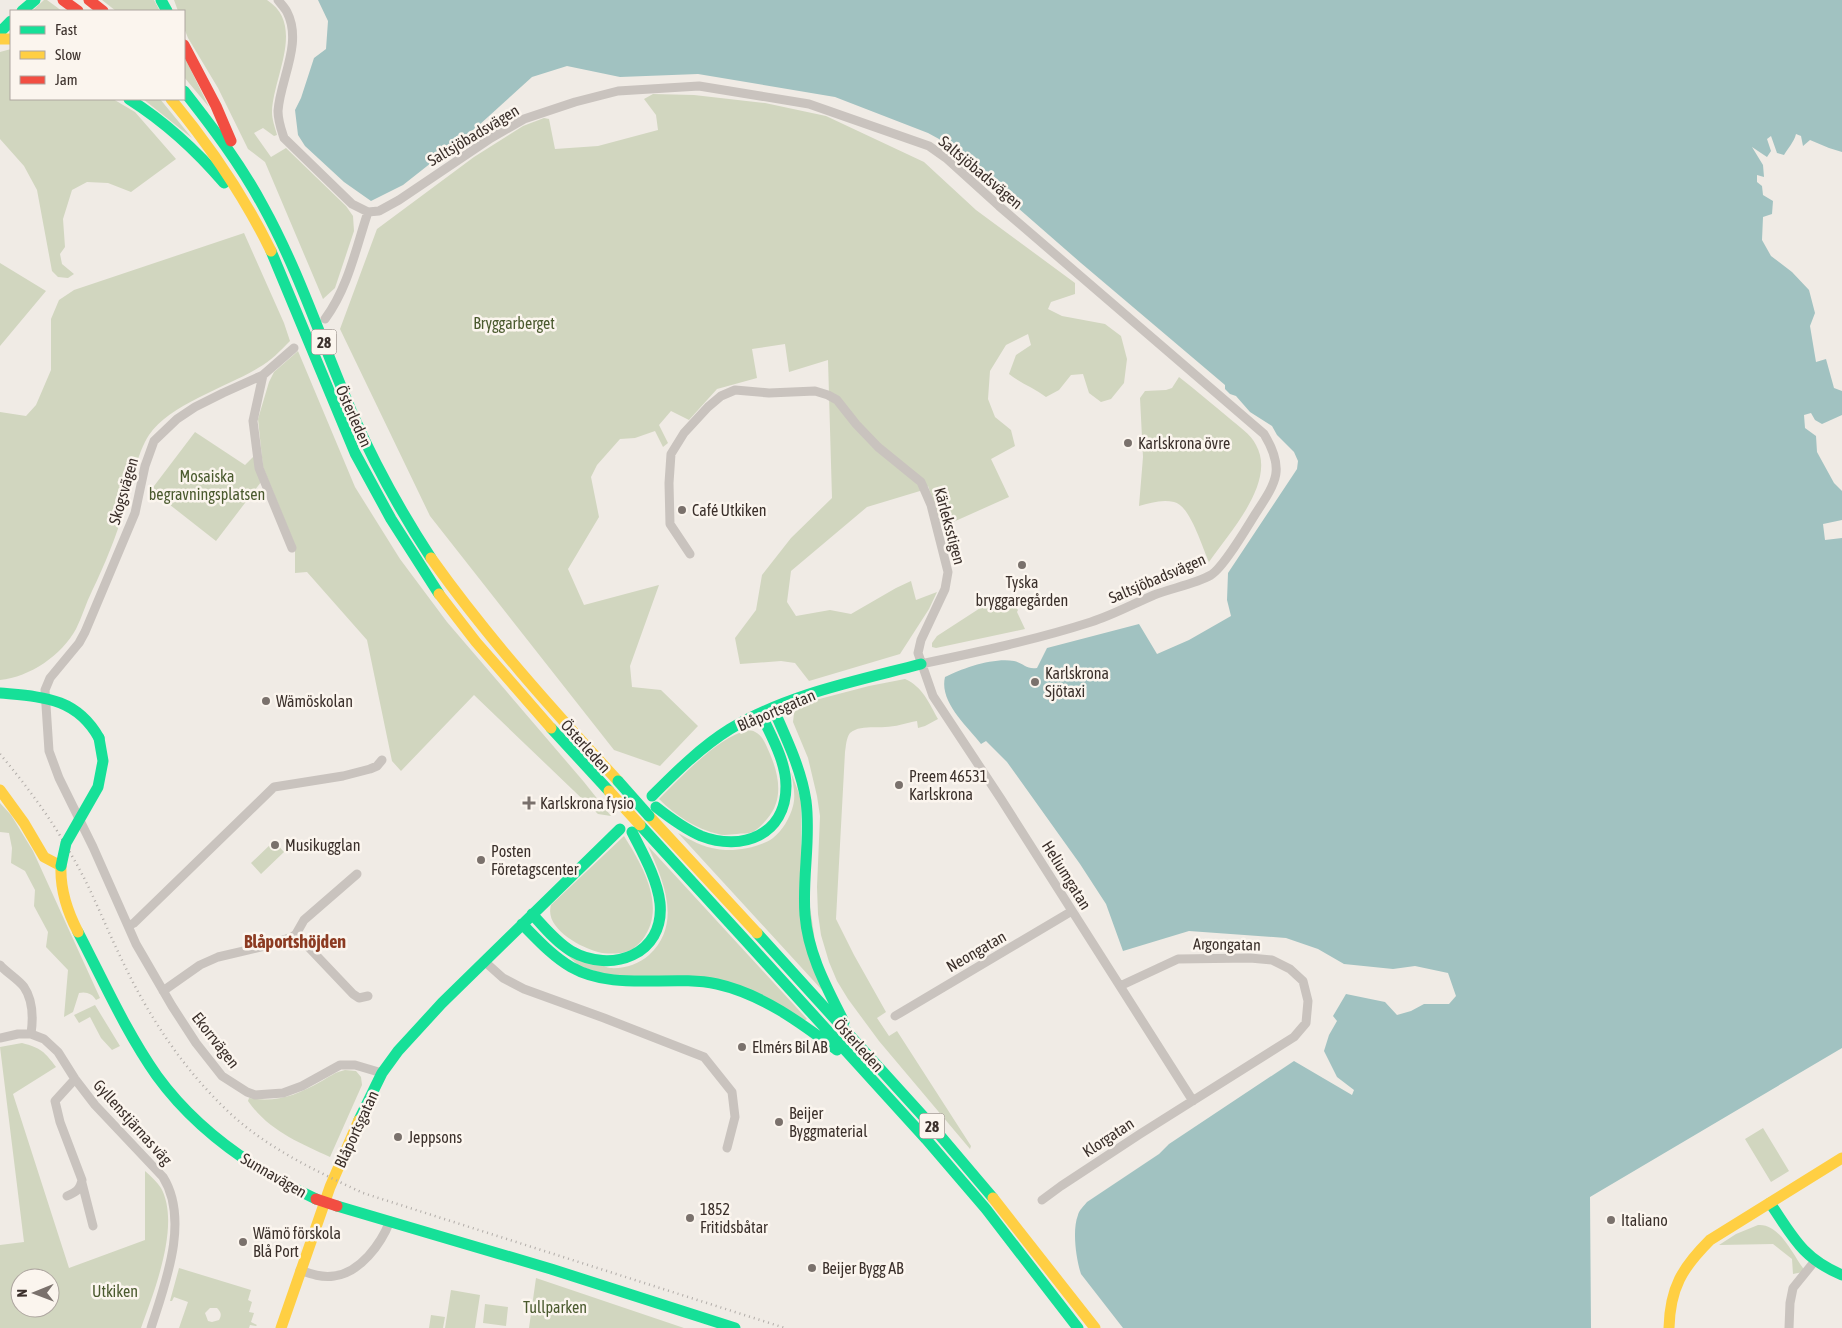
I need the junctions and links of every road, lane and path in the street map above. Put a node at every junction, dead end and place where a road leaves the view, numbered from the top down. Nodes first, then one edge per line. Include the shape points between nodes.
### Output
1 (35, 0) edge
2 (63, 0) edge
3 (89, 0) edge
4 (278, 0) edge
5 (23, 10) edge
6 (77, 10) edge
7 (102, 10) edge
8 (10, 22) edge
9 (0, 32) edge
10 (185, 47) edge
11 (185, 92) edge
12 (130, 100) edge
13 (173, 100) edge
14 (242, 171) junction
15 (368, 212) junction
16 (260, 228) junction
17 (325, 319) dead end
18 (294, 348) dead end
19 (263, 376) junction
20 (292, 548) dead end
21 (690, 554) dead end
22 (921, 664) junction
23 (0, 693) edge
24 (45, 698) junction
25 (773, 708) junction
26 (761, 714) junction
27 (382, 760) dead end
28 (0, 790) edge
29 (652, 796) dead end
30 (653, 811) junction
31 (620, 829) dead end
32 (636, 829) junction
33 (61, 866) junction
34 (357, 874) dead end
35 (1072, 911) junction
36 (532, 914) junction
37 (522, 924) junction
38 (128, 926) junction
39 (296, 934) junction
40 (484, 961) junction
41 (0, 965) edge
42 (1120, 986) junction
43 (163, 991) junction
44 (368, 996) dead end
45 (895, 1016) dead end
46 (31, 1034) junction
47 (851, 1036) junction
48 (0, 1038) edge
49 (866, 1072) junction
50 (382, 1073) junction
51 (75, 1079) junction
52 (1193, 1101) junction
53 (727, 1148) dead end
54 (1842, 1158) edge
55 (82, 1180) junction
56 (67, 1196) dead end
57 (1042, 1200) dead end
58 (1770, 1203) junction
59 (390, 1221) junction
60 (93, 1226) dead end
61 (1814, 1262) junction
62 (300, 1270) junction
63 (1842, 1275) edge
64 (151, 1328) edge
65 (281, 1328) edge
66 (735, 1328) edge
67 (1078, 1328) edge
68 (1095, 1328) edge
69 (1669, 1328) edge
70 (1789, 1328) edge

1 - 5 main road
2 - 6 main road
3 - 7 main road
4 - 15 street via 287,12 292,28 288,69 278,112 284,138 352,204
8 - 9 main road
10 - 14 main road via 216,106
11 - 14 main road, Österleden / 28
12 - 16 main road via 168,126 193,149
13 - 16 main road, Österleden / 28 via 204,138
14 - 30 main road, Österleden / 28 via 286,251 381,475 424,549 471,614 520,673 606,768
15 - 17 street via 345,283
15 - 22 street, Saltsjöbadsvägen via 379,211 392,204 524,119 611,93 699,86 809,104 929,146 946,158 1264,434 1273,449 1276,477 1271,490 1213,574 1093,621
16 - 32 main road, Österleden / 28, bridge via 346,431 370,482 402,537 459,622 613,795
18 - 19 street, Skogsvägen
19 - 20 street via 253,421 259,468
19 - 24 street, Skogsvägen via 195,407 154,441 135,513 85,632 50,678
21 - 22 street, Kärleksstigen via 670,524 671,454 684,433 721,396 735,390 828,394 837,400 878,448 922,482 931,505 948,572 943,594 920,644
22 - 25 main road, Blåportsgatan via 813,693
22 - 35 street, Heliumgatan via 933,696
23 - 24 main road
24 - 33 main road, Sunnavägen, bridge via 78,712 92,725 99,738 103,761 98,787 66,843
24 - 38 street, Ekorrvägen via 52,760
25 - 26 main road, Blåportsgatan
25 - 47 main road via 794,757 805,798 804,897 811,948 823,981
26 - 29 main road, Blåportsgatan via 731,728 692,756
26 - 30 main road via 781,761 786,787 783,810 770,829 750,840 728,843 694,833
27 - 38 street via 370,769 343,776 274,787
28 - 33 main road via 44,857
30 - 47 main road, Österleden / 28 via 757,933
31 - 36 main road, Blåportsgatan
32 - 36 main road via 660,904 660,924 642,950 619,961 592,959 564,946
32 - 49 main road, Österleden / 28 via 747,942
33 - 59 main road, Sunnavägen, bridge via 63,897 123,1019 154,1072 193,1116 230,1149 277,1180 316,1199
34 - 39 street via 304,920
35 - 42 street, Heliumgatan
35 - 45 street, Neongatan
36 - 37 main road, Blåportsgatan
37 - 40 main road, Blåportsgatan
37 - 49 main road via 567,965 591,975 622,980 699,981 749,994 811,1030
38 - 43 street, Ekorrvägen
39 - 43 street via 269,945 218,957 200,965
39 - 44 street via 353,994 359,998
40 - 50 main road, Blåportsgatan via 417,1030
40 - 53 street via 502,978 524,989 704,1057 732,1092 735,1116
41 - 46 street via 23,986 29,998 33,1023
42 - 52 street, Heliumgatan
42 - 52 street, Argongatan via 1178,958 1272,960 1290,969 1303,981 1308,1001 1306,1023 1294,1037
43 - 50 street, Ekorrvägen via 217,1070 247,1092 263,1095 283,1093 347,1064
46 - 48 street
46 - 51 street, Gyllenstjärnas väg via 44,1039 58,1052
47 - 68 main road, Österleden / 28 via 996,1202
49 - 67 main road, Österleden / 28 via 986,1209
50 - 62 main road, Blåportsgatan via 333,1179
51 - 55 street via 55,1101
51 - 64 street, Gyllenstjärnas väg via 163,1177 172,1194 176,1216 173,1247
52 - 57 street, Klorgatan
54 - 58 main road
55 - 56 street via 80,1188
55 - 60 street
58 - 61 main road via 1802,1252
58 - 69 main road via 1710,1240 1693,1256 1677,1280 1669,1308
59 - 62 street via 372,1250 347,1272 324,1276
59 - 66 main road, Sunnavägen
61 - 63 main road
61 - 70 street via 1793,1288
62 - 65 main road, Blåportsgatan

